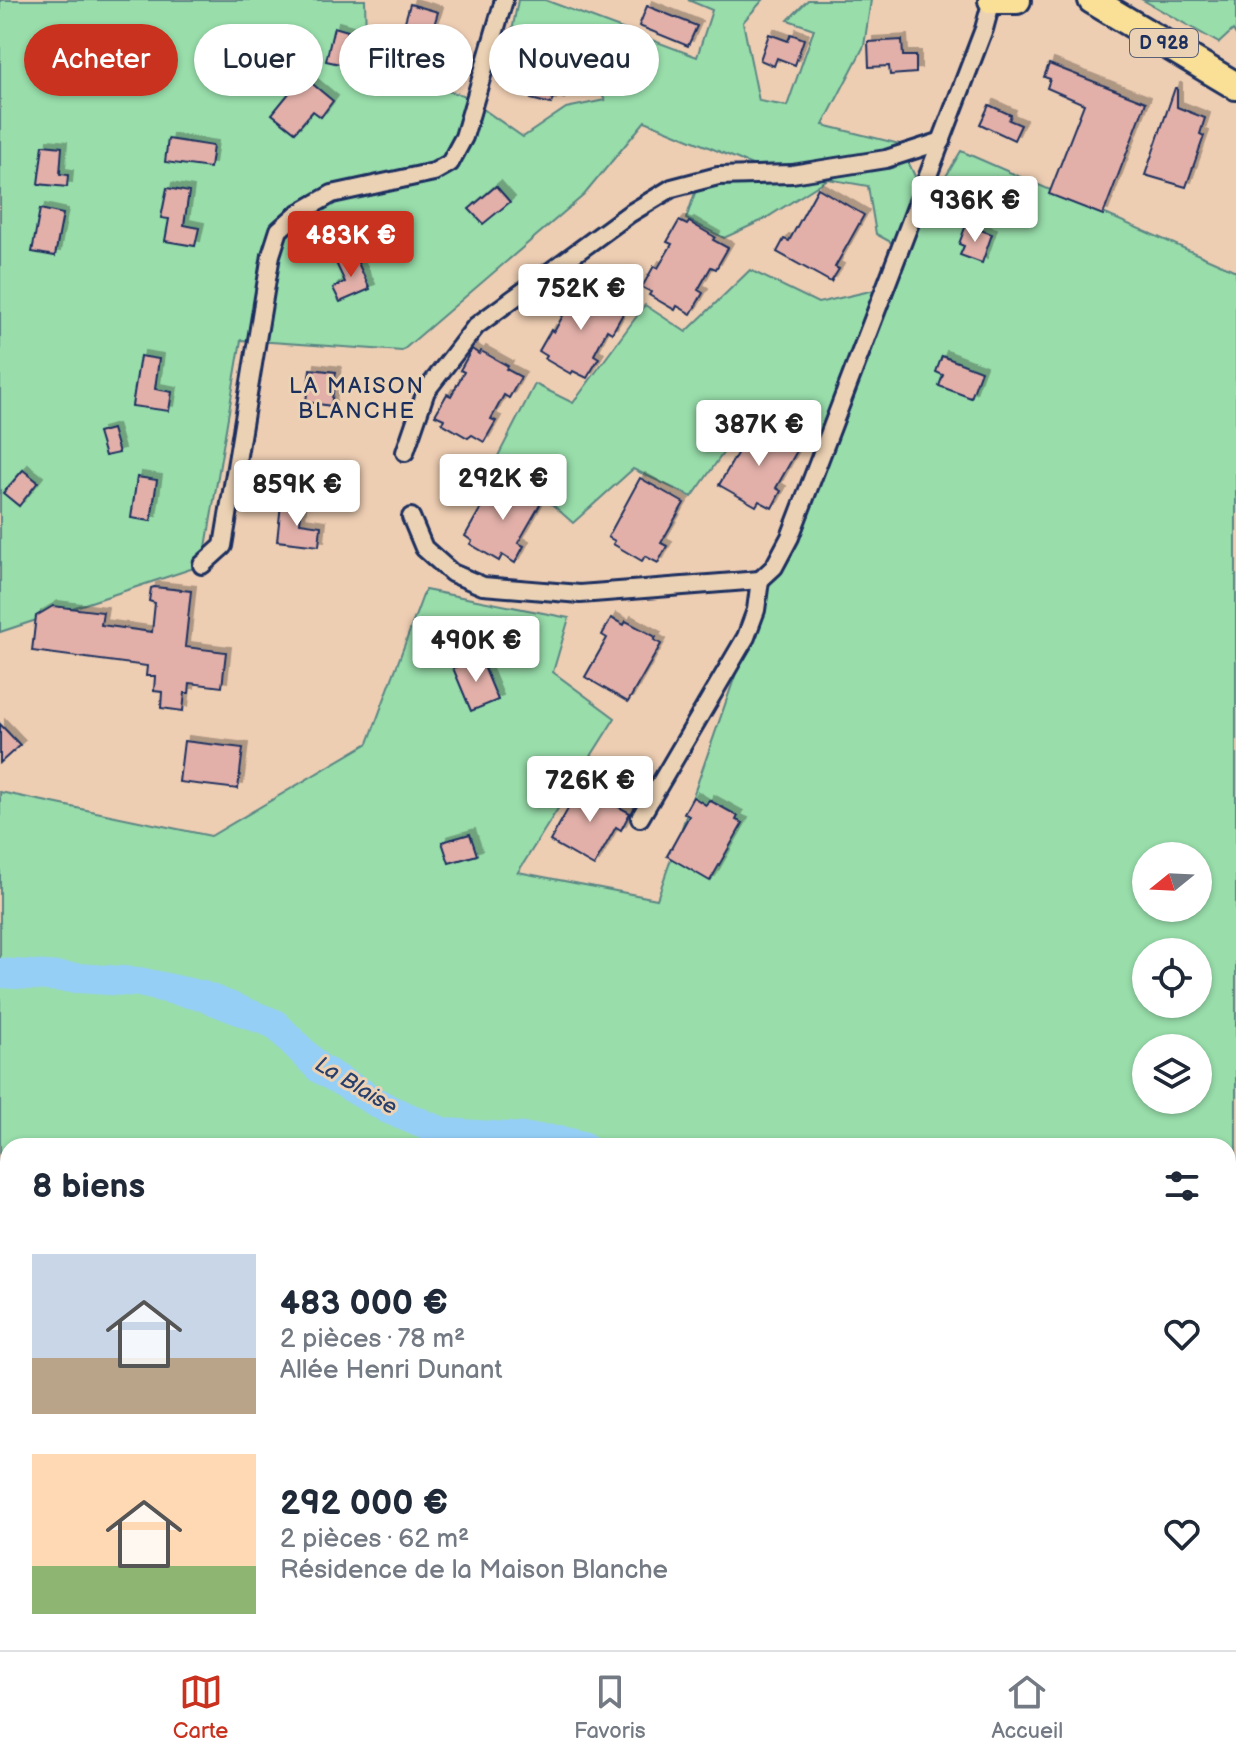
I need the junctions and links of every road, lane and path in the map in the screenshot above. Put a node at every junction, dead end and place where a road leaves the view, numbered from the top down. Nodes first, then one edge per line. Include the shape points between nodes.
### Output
1 (504, 0) edge
2 (992, 0) edge
3 (1017, 0) edge
4 (1092, 0) edge
5 (1236, 86) edge
6 (942, 141) junction
7 (405, 452) dead end
8 (411, 517) dead end
9 (202, 565) dead end
10 (760, 580) junction
11 (640, 818) dead end

1 - 9 street via 464,137 450,163 434,172 332,194 279,230 223,546
2 - 3 main road
2 - 6 street
4 - 5 main road, D 928
6 - 7 street via 886,159 792,174 718,176 672,188 476,326 426,391
6 - 10 street via 790,537 774,567
8 - 10 street via 424,548 452,573 483,586 580,594
10 - 11 street via 746,637

